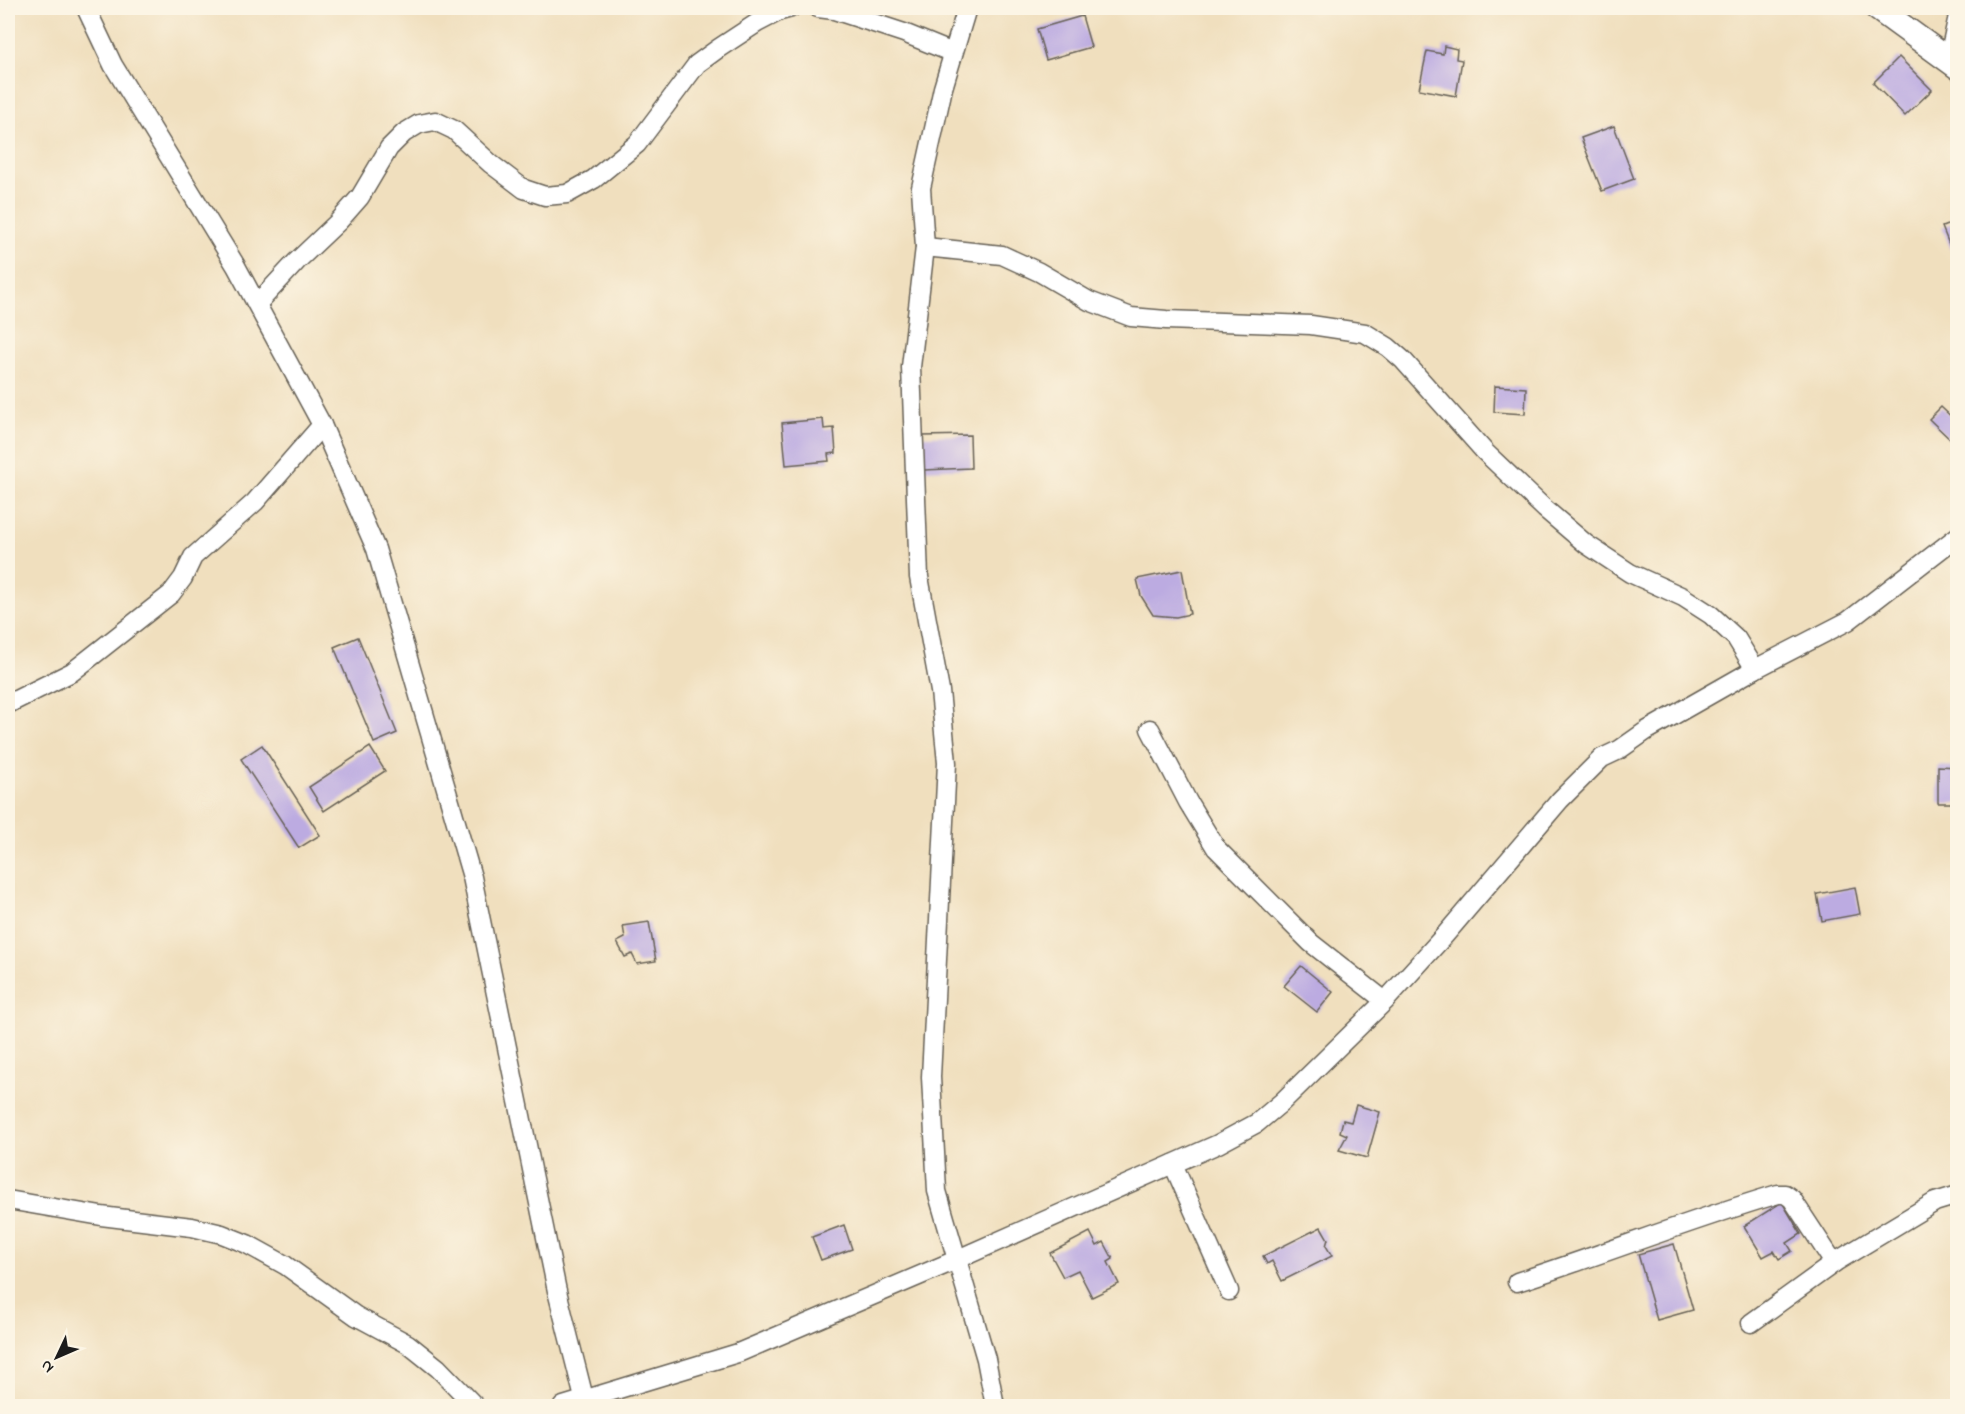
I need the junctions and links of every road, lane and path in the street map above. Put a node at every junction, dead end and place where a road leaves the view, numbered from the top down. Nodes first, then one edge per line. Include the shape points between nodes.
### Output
1 (86, 8) edge
2 (791, 8) edge
3 (818, 8) edge
4 (967, 8) edge
5 (1877, 8) edge
6 (1958, 16) edge
7 (953, 53) junction
8 (1953, 64) edge
9 (925, 247) junction
10 (256, 304) junction
11 (322, 425) junction
12 (1958, 536) edge
13 (1755, 669) junction
14 (8, 704) edge
15 (1150, 729) dead end
16 (1385, 1001) junction
17 (1173, 1164) junction
18 (1958, 1195) edge
19 (8, 1200) edge
20 (956, 1260) junction
21 (1834, 1263) junction
22 (1516, 1282) dead end
23 (1228, 1290) dead end
24 (1751, 1323) dead end
25 (585, 1404) edge
26 (475, 1407) edge
27 (563, 1407) edge
28 (995, 1407) edge

1 - 10 street via 113,64
2 - 10 street via 757,23 697,64 637,144 594,179 567,194 545,196 524,189 454,130 435,121 419,124 389,148 360,197
3 - 7 street via 904,33
4 - 7 street
5 - 8 main road
6 - 8 street
7 - 9 street via 921,188
9 - 13 street via 1002,255 1089,301 1131,317 1311,325 1365,333 1403,360 1485,452 1578,537 1630,573 1683,597 1711,615 1736,638
9 - 20 street via 911,367 919,577 940,691 947,763 931,1077 937,1191
10 - 11 street
11 - 14 street via 255,502 193,557 171,594 72,672
11 - 25 street via 376,549 472,877 557,1291
12 - 13 street via 1848,621
13 - 16 street via 1602,758 1560,800
15 - 16 street via 1216,848 1311,943
16 - 17 street via 1257,1123
17 - 20 street
17 - 23 street
18 - 21 street via 1935,1202
19 - 26 street via 192,1227 230,1237 285,1265 356,1316 408,1344 438,1368
20 - 25 street via 738,1353
20 - 28 street via 986,1359
21 - 22 street via 1792,1199 1778,1194
21 - 24 street
25 - 27 street

